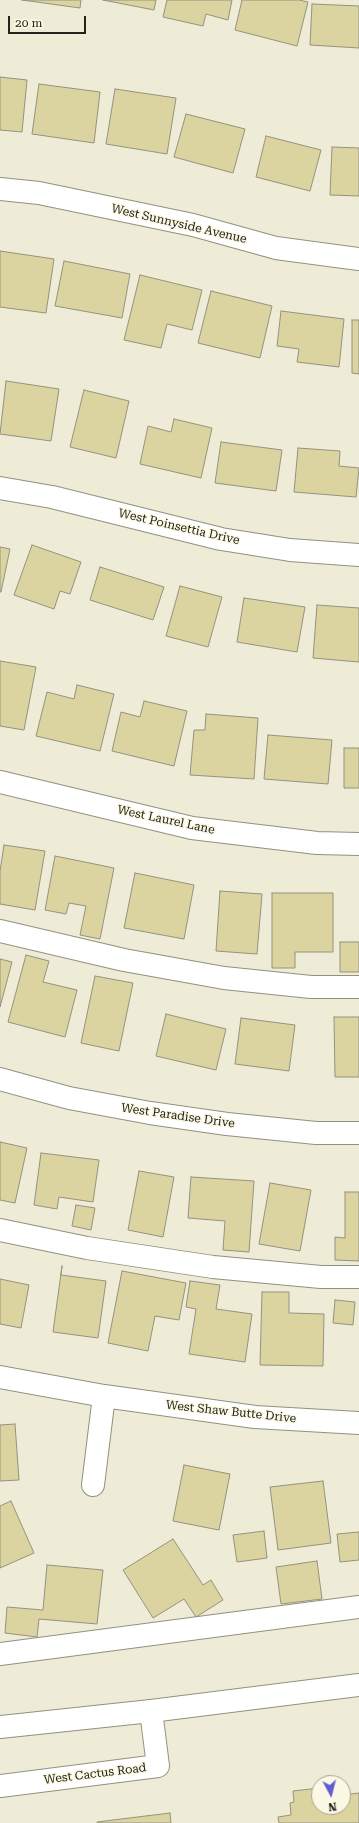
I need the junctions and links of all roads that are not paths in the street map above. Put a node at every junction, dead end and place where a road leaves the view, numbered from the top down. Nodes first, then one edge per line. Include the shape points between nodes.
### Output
1 (0, 189) edge
2 (359, 259) edge
3 (0, 488) edge
4 (359, 555) edge
5 (0, 782) edge
6 (359, 844) edge
7 (0, 931) edge
8 (359, 987) edge
9 (0, 1079) edge
10 (359, 1133) edge
11 (0, 1230) edge
12 (359, 1277) edge
13 (0, 1377) edge
14 (104, 1396) junction
15 (359, 1423) edge
16 (93, 1485) dead end
17 (359, 1607) edge
18 (0, 1654) edge
19 (359, 1685) edge
20 (151, 1711) junction
21 (0, 1727) edge
22 (0, 1786) edge

1 - 2 street, West Sunnyside Avenue via 39,193 185,224 276,248
3 - 4 street, West Poinsettia Drive via 52,497 221,539 290,550
5 - 6 street, West Laurel Lane via 192,828 317,843
7 - 8 street via 124,960 224,978 311,987
9 - 10 street, West Paradise Drive via 69,1098 150,1113 316,1133
11 - 12 street via 87,1248 213,1267
13 - 14 street, West Shaw Butte Drive
14 - 15 street, West Shaw Butte Drive via 255,1417
14 - 16 street
17 - 18 street
19 - 20 street
20 - 21 street
20 - 22 street, West Cactus Road via 158,1766

